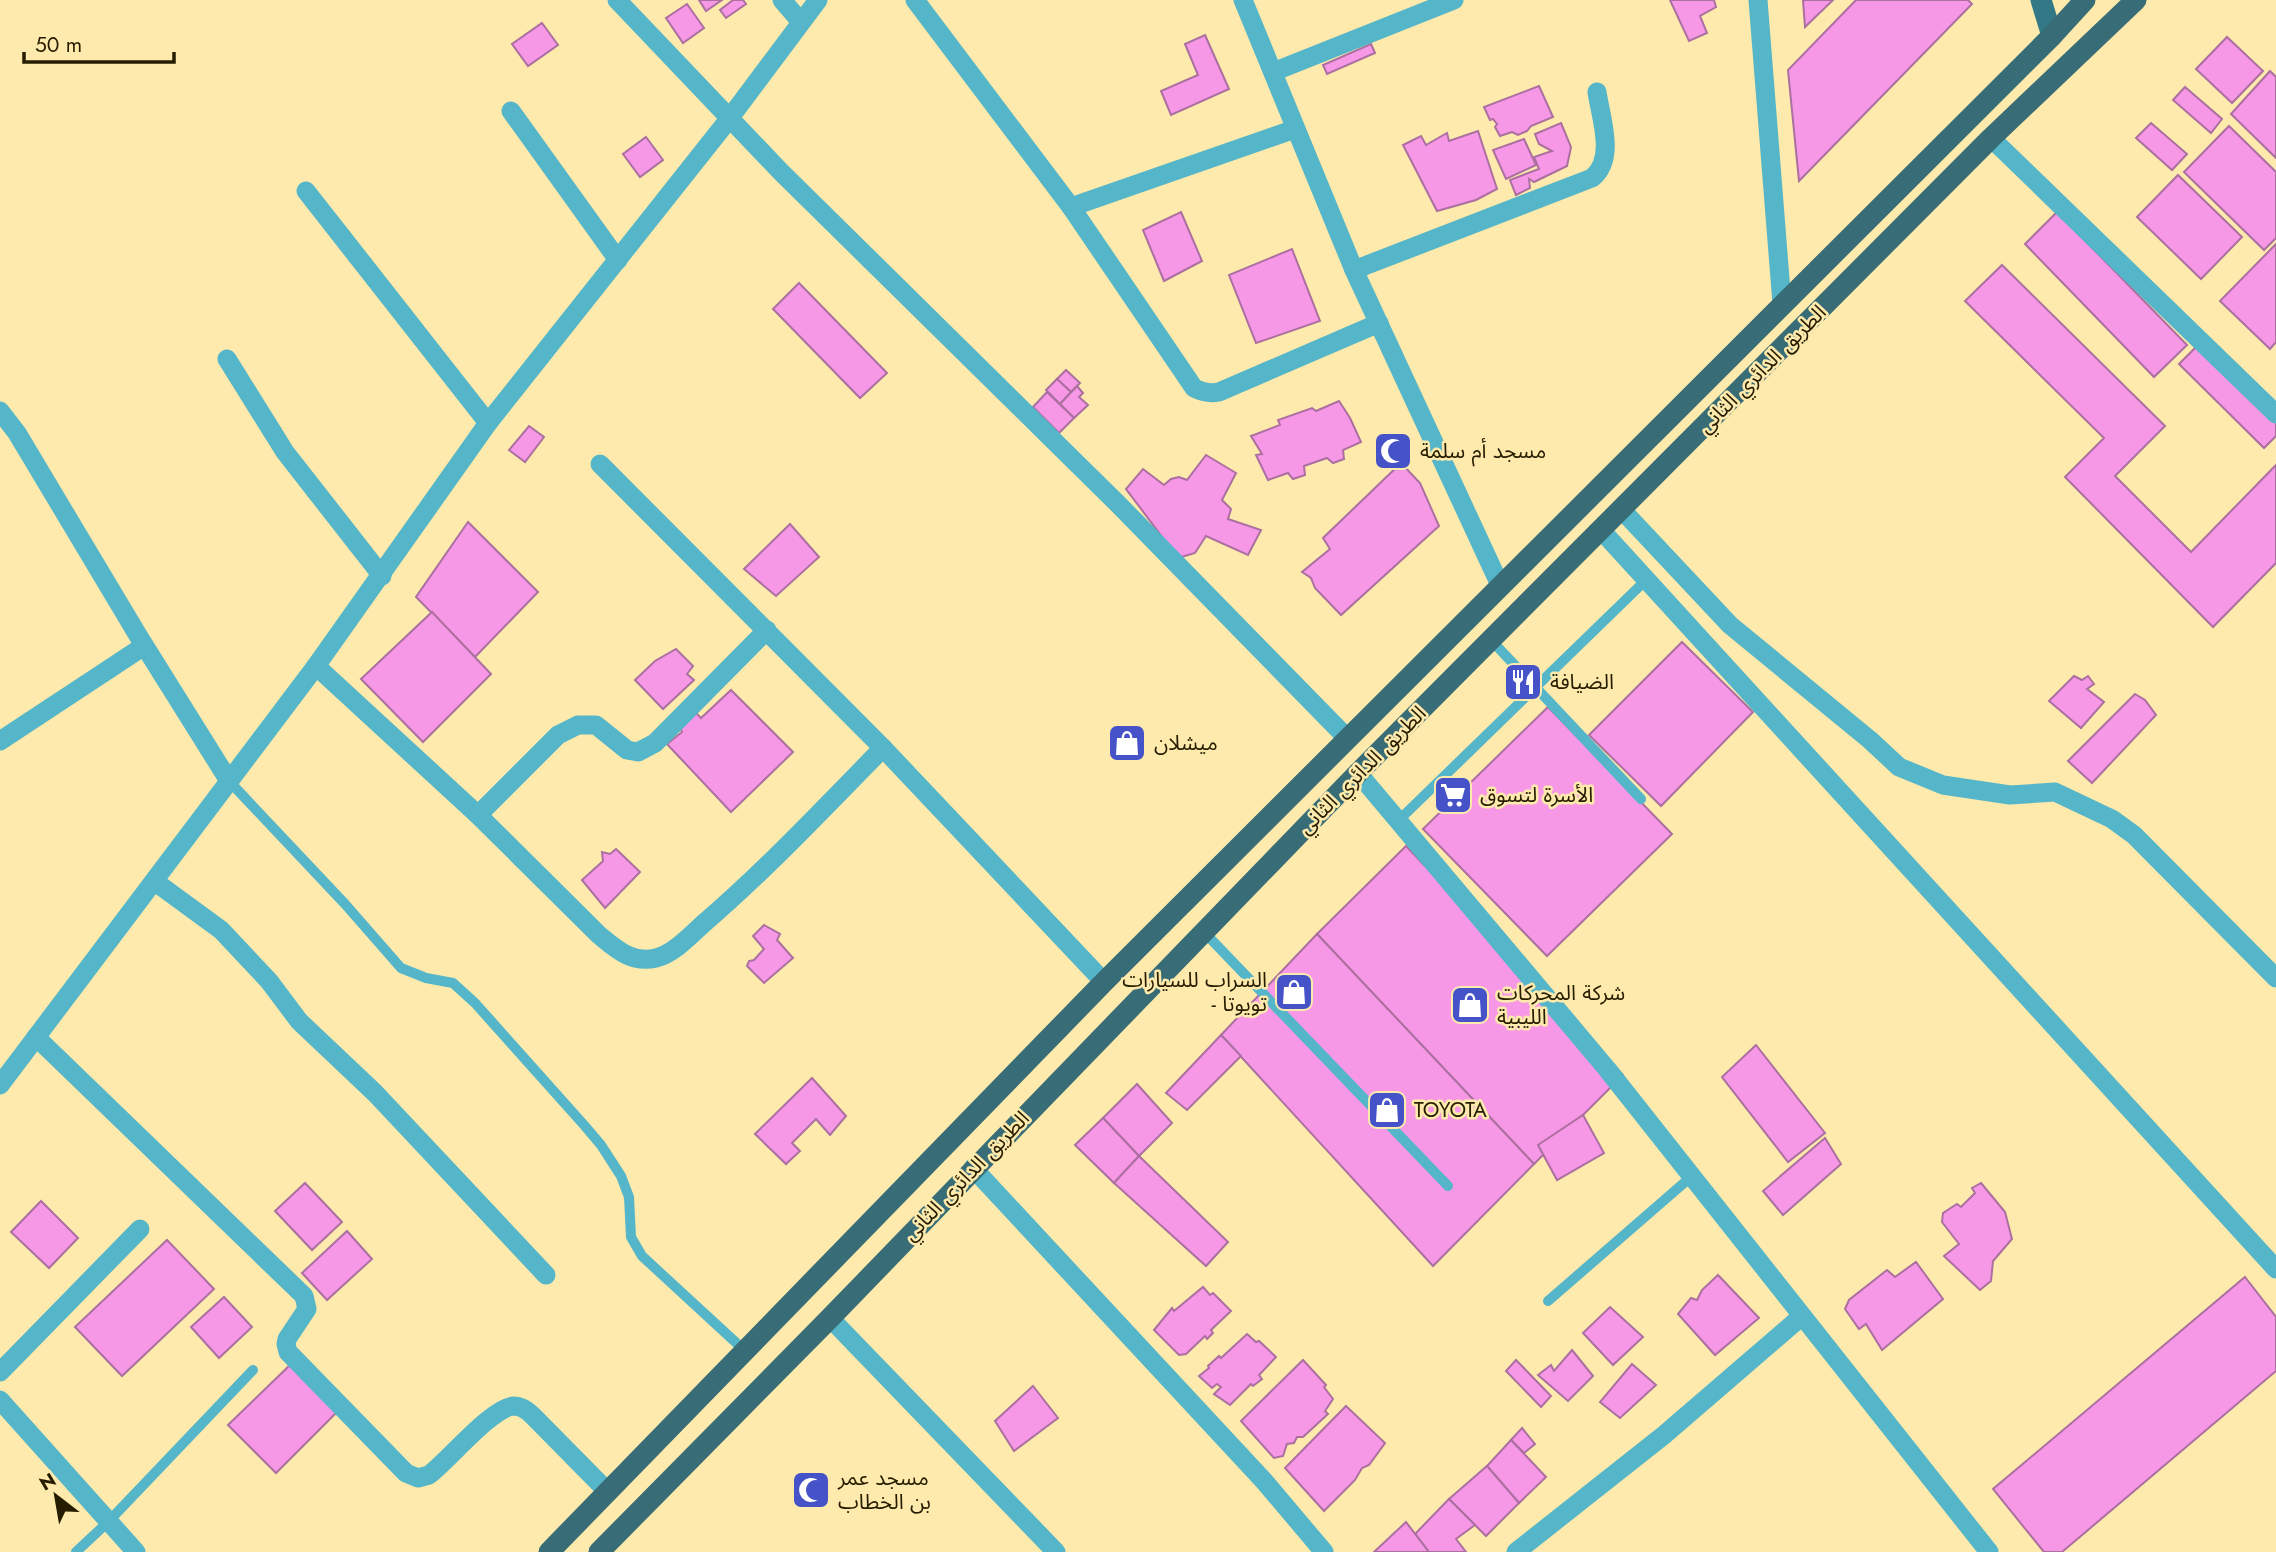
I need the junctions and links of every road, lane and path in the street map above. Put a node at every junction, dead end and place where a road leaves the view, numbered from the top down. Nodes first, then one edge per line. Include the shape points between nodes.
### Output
1 (617, 0) edge
2 (782, 0) edge
3 (818, 0) edge
4 (915, 0) edge
5 (1243, 0) edge
6 (1454, 0) edge
7 (1758, 0) edge
8 (2041, 0) edge
9 (2085, 0) edge
10 (2136, 0) edge
11 (801, 22) junction
12 (2052, 36) junction
13 (1273, 72) junction
14 (1597, 92) dead end
15 (510, 111) dead end
16 (729, 119) junction
17 (1295, 129) junction
18 (1991, 138) junction
19 (306, 191) dead end
20 (1071, 207) junction
21 (618, 260) junction
22 (1354, 270) junction
23 (1782, 304) junction
24 (1379, 323) junction
25 (227, 359) dead end
26 (0, 411) edge
27 (2276, 414) edge
28 (488, 423) junction
29 (600, 464) dead end
30 (1622, 510) junction
31 (1601, 530) junction
32 (382, 576) junction
33 (1646, 580) junction
34 (1500, 585) junction
35 (767, 630) junction
36 (1491, 640) junction
37 (144, 646) junction
38 (316, 666) junction
39 (1535, 688) junction
40 (1347, 738) junction
41 (0, 741) edge
42 (883, 748) junction
43 (1358, 773) junction
44 (229, 781) junction
45 (1641, 799) dead end
46 (478, 815) junction
47 (1398, 821) junction
48 (154, 881) junction
49 (1203, 932) junction
50 (2276, 978) edge
51 (1104, 982) junction
52 (36, 1037) junction
53 (0, 1085) edge
54 (973, 1168) junction
55 (1692, 1176) junction
56 (1448, 1186) dead end
57 (140, 1229) dead end
58 (2276, 1269) edge
59 (546, 1275) dead end
60 (1548, 1301) dead end
61 (1802, 1316) junction
62 (830, 1318) junction
63 (744, 1350) junction
64 (253, 1370) dead end
65 (0, 1372) edge
66 (0, 1400) edge
67 (608, 1492) junction
68 (108, 1521) junction
69 (75, 1552) edge
70 (136, 1552) edge
71 (549, 1552) edge
72 (598, 1552) edge
73 (1056, 1552) edge
74 (1324, 1552) edge
75 (1516, 1552) edge
76 (1989, 1552) edge

1 - 16 street
2 - 11 street
3 - 11 street
4 - 20 street
5 - 13 street
6 - 13 street
7 - 23 street
8 - 12 main road
9 - 12 highway, الطريق الدائري الثاني
10 - 18 highway, الطريق الدائري الثاني
11 - 16 street
12 - 23 highway, الطريق الدائري الثاني
13 - 17 street
14 - 22 street via 1606,152 1601,172
15 - 21 street
16 - 21 street
16 - 40 street
17 - 20 street
17 - 22 street
18 - 27 street
18 - 30 highway, الطريق الدائري الثاني
19 - 28 street
20 - 24 street via 1201,392 1219,392
21 - 28 street
22 - 24 street
23 - 34 highway, الطريق الدائري الثاني
24 - 34 street
25 - 32 street via 285,452
26 - 37 street
28 - 32 street
29 - 35 street
30 - 31 highway, الطريق الدائري الثاني
30 - 50 street via 1730,625 1899,766 1943,785 2010,795 2055,792 2112,818
31 - 33 street
31 - 36 highway, الطريق الدائري الثاني
32 - 38 street
33 - 39 lane
33 - 58 street
34 - 40 highway, الطريق الدائري الثاني
35 - 42 street
35 - 46 street via 655,743 638,752 627,750 596,725 578,725 558,735
36 - 39 lane
36 - 43 highway, الطريق الدائري الثاني
37 - 41 street
37 - 44 street
38 - 44 street
38 - 46 street
39 - 45 lane
39 - 47 lane
40 - 51 highway, الطريق الدائري الثاني
42 - 46 street via 775,859 680,944 658,958 642,960 617,950
42 - 51 street
43 - 47 street
43 - 49 highway, الطريق الدائري الثاني
44 - 48 street
44 - 63 lane via 401,968 453,983 475,1003 610,1158 629,1197 631,1237 642,1256
47 - 55 street
48 - 52 street
48 - 59 street via 221,930 299,1021 375,1093
49 - 54 highway, الطريق الدائري الثاني
49 - 56 lane
51 - 63 highway, الطريق الدائري الثاني
52 - 53 street
52 - 67 street via 301,1292 307,1309 287,1339 288,1352 406,1473 418,1478 429,1475 496,1413 515,1406 533,1416
54 - 62 highway, الطريق الدائري الثاني
54 - 74 street via 1264,1481
55 - 60 lane
55 - 61 street
57 - 65 street
61 - 75 street via 1664,1435
61 - 76 street
62 - 72 highway, الطريق الدائري الثاني
62 - 73 street
63 - 67 highway, الطريق الدائري الثاني
64 - 68 lane
66 - 68 street
67 - 71 highway, الطريق الدائري الثاني
68 - 69 lane
68 - 70 street

